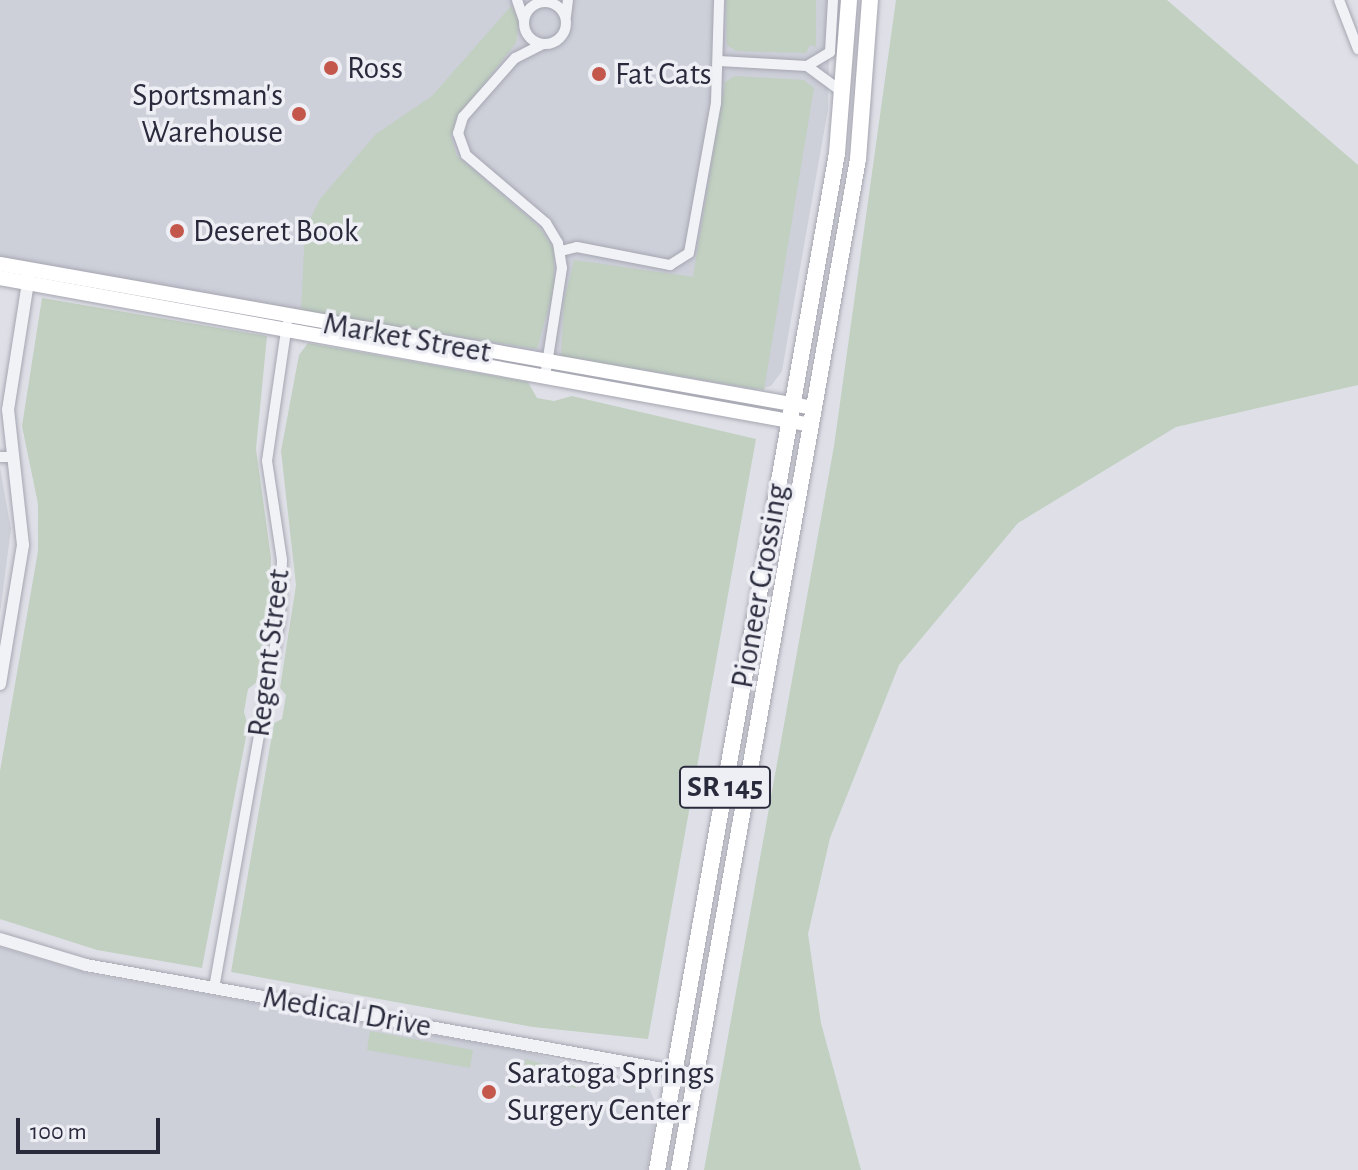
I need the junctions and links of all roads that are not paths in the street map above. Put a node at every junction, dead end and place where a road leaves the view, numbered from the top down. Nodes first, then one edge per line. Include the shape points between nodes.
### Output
1 (517, 0) edge
2 (523, 0) edge
3 (568, 0) edge
4 (719, 0) edge
5 (833, 0) edge
6 (849, 0) edge
7 (870, 0) edge
8 (1339, 0) edge
9 (544, 1) edge
10 (566, 16) junction
11 (524, 23) junction
12 (543, 44) junction
13 (1358, 49) edge
14 (515, 58) junction
15 (719, 61) junction
16 (807, 66) junction
17 (844, 96) junction
18 (561, 251) junction
19 (0, 264) edge
20 (0, 278) edge
21 (29, 279) junction
22 (287, 324) junction
23 (546, 370) junction
24 (791, 413) junction
25 (812, 416) junction
26 (6, 457) edge
27 (0, 684) edge
28 (0, 939) edge
29 (214, 988) junction
30 (675, 1071) junction
31 (696, 1075) junction
32 (657, 1170) edge
33 (679, 1170) edge

1 - 11 street
2 - 9 street
3 - 10 street
4 - 15 street
5 - 16 street via 830,52
6 - 17 highway, Pioneer Crossing / SR 145
7 - 25 highway, Pioneer Crossing / SR 145 via 863,124
8 - 13 street
9 - 10 street via 557,5
9 - 11 street
10 - 12 street via 562,36
11 - 12 street via 531,38
11 - 14 street
12 - 14 street
14 - 18 street via 463,117 458,139 466,155 546,223
15 - 16 street
15 - 18 street via 686,257 670,265 577,247
16 - 17 street via 825,74
17 - 24 highway, Pioneer Crossing / SR 145
18 - 23 street
19 - 21 main road, Market Street
20 - 21 main road, Market Street
21 - 22 main road, Market Street
21 - 26 street via 9,398
22 - 23 main road, Market Street
22 - 29 street, Regent Street via 267,461 282,560 280,617
23 - 24 main road, Market Street
24 - 25 main road, Market Street
24 - 30 highway, Pioneer Crossing / SR 145
25 - 31 highway, Pioneer Crossing / SR 145
26 - 27 street via 23,545
28 - 29 street, Medical Drive via 86,965
29 - 30 street, Medical Drive
30 - 31 street, Medical Drive
30 - 32 highway, Pioneer Crossing / SR 145
31 - 33 highway, Pioneer Crossing / SR 145

